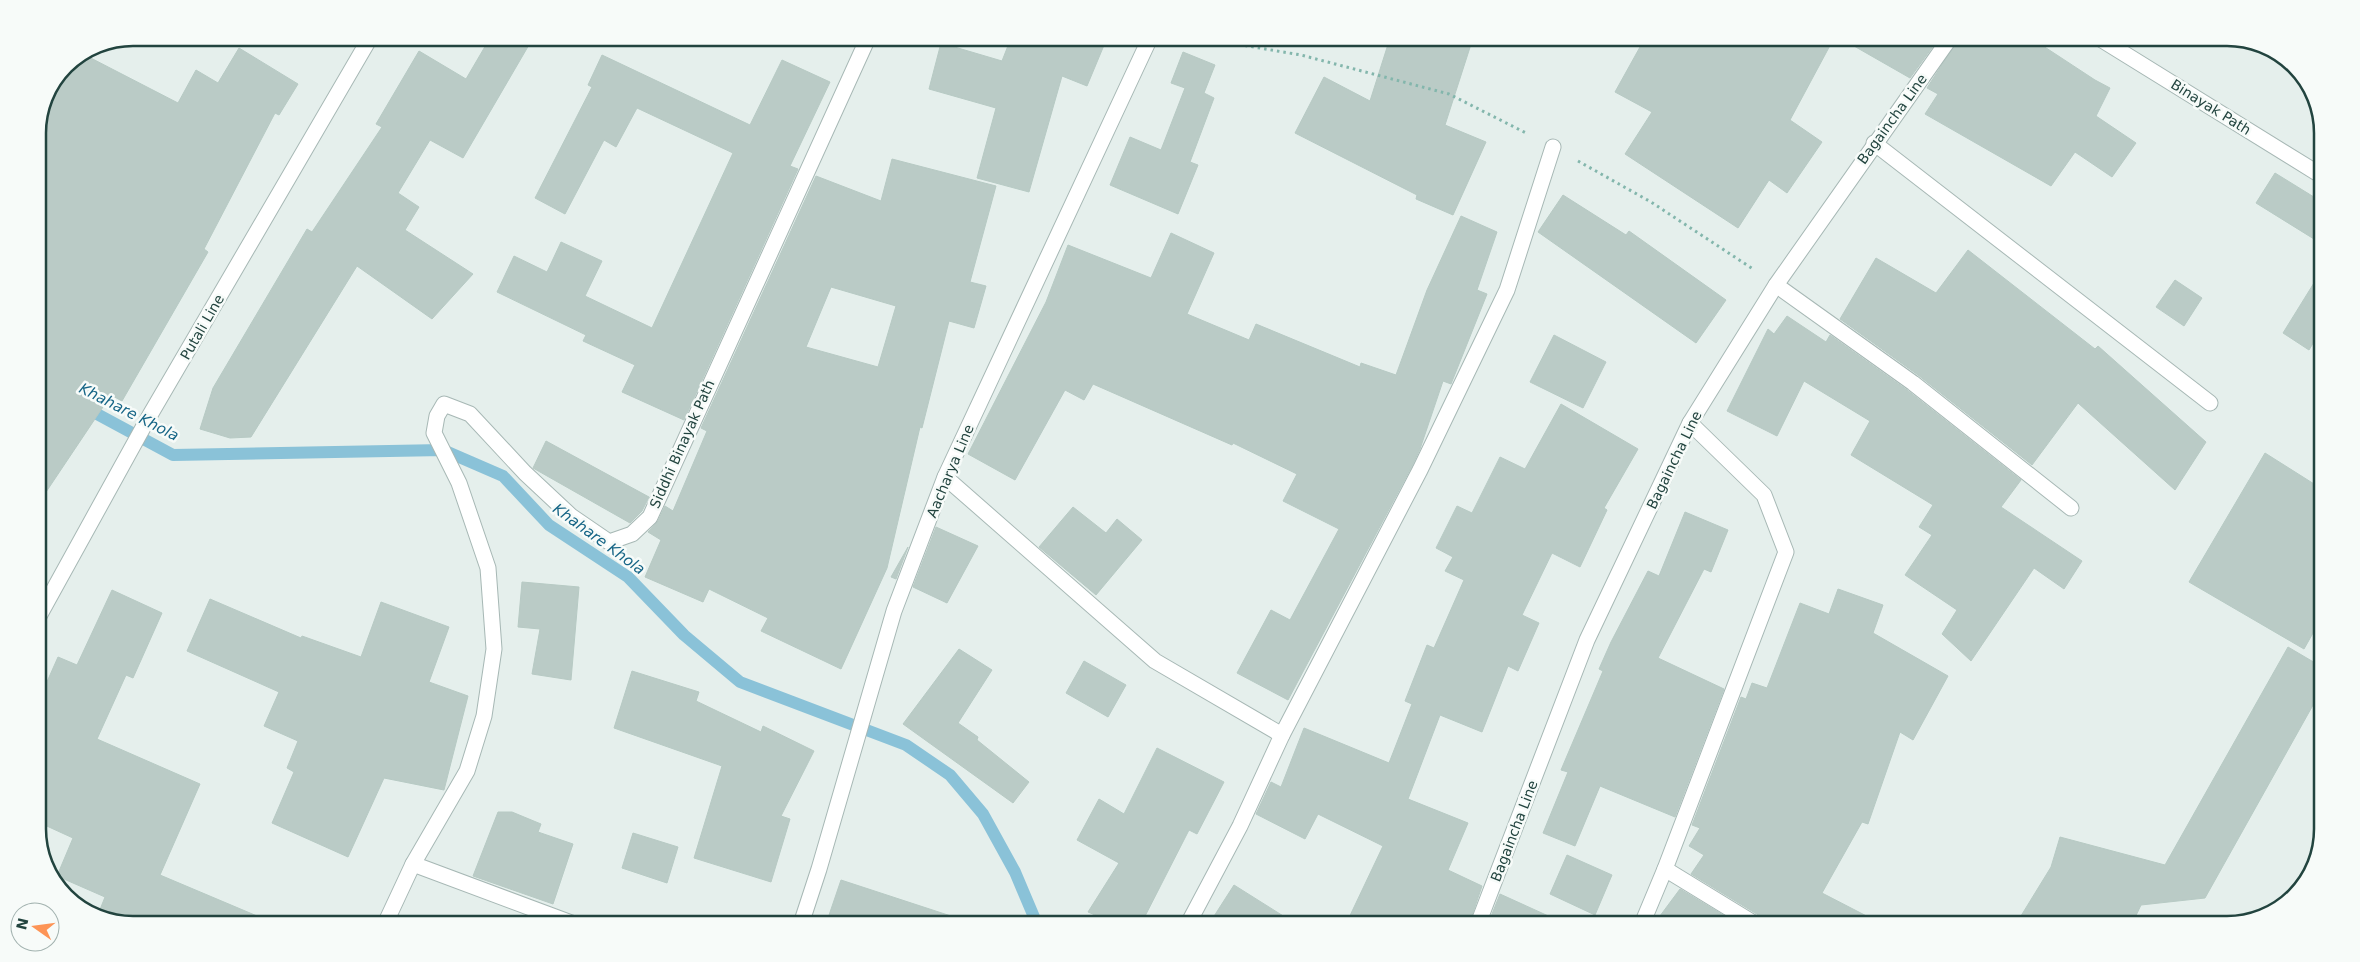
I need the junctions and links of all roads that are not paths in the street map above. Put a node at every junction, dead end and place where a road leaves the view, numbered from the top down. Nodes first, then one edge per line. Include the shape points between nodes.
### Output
1 (365, 46) edge
2 (864, 46) edge
3 (1146, 46) edge
4 (1944, 46) edge
5 (2113, 46) edge
6 (1874, 143) junction
7 (1553, 147) road end
8 (2314, 171) edge
9 (1776, 285) junction
10 (2210, 403) dead end
11 (1690, 423) junction
12 (945, 477) junction
13 (2071, 508) dead end
14 (46, 603) edge
15 (1282, 735) junction
16 (413, 864) junction
17 (1665, 869) junction
18 (389, 916) edge
19 (553, 916) edge
20 (803, 916) edge
21 (1192, 916) edge
22 (1481, 916) edge
23 (1645, 916) edge
24 (1742, 916) edge

1 - 14 street, Putali Line via 150,415
2 - 16 street, Siddhi Binayak Path via 650,517 632,534 609,542 571,516 470,414 444,404 437,416 434,433 459,483 488,568 494,649 484,716 466,771
3 - 12 street, Aacharya Line
4 - 6 street, Bagaincha Line
5 - 8 street, Binayak Path
6 - 9 street, Bagaincha Line
6 - 10 street
7 - 15 street via 1507,290 1420,470
9 - 11 street, Bagaincha Line
9 - 13 street via 1914,383
11 - 17 street via 1764,495 1786,552
11 - 22 street, Bagaincha Line via 1587,640
12 - 15 street via 1155,662
12 - 20 street, Aacharya Line via 894,611
15 - 21 street via 1240,826
16 - 18 street, Siddhi Binayak Path
16 - 19 street
17 - 23 street
17 - 24 street

